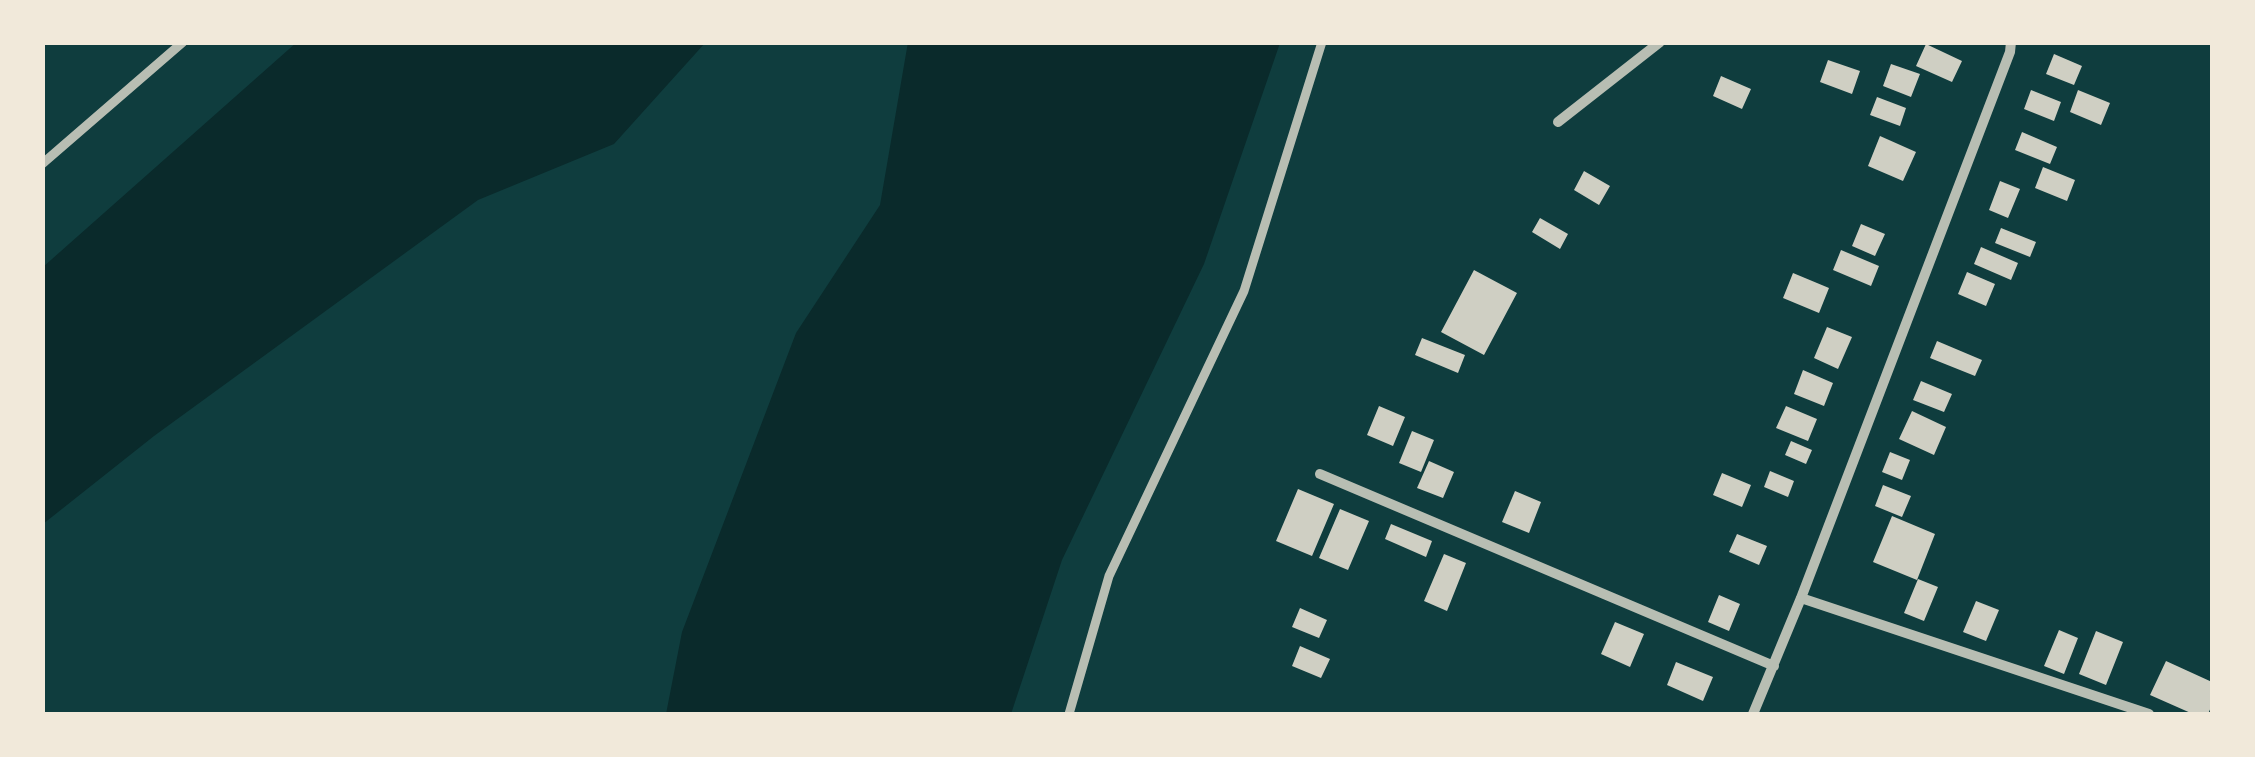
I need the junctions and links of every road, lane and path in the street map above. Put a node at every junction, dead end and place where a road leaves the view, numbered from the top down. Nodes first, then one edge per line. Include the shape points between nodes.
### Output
1 (183, 42) edge
2 (1322, 42) edge
3 (1660, 42) edge
4 (2011, 42) edge
5 (1558, 122) dead end
6 (42, 164) edge
7 (1320, 474) dead end
8 (1801, 598) junction
9 (1774, 666) junction
10 (1069, 714) edge
11 (1753, 714) edge
12 (2149, 714) edge

1 - 6 street
2 - 10 street via 1244,291 1109,576
3 - 5 street
4 - 8 street
7 - 9 street
8 - 9 street
8 - 12 street
9 - 11 street

